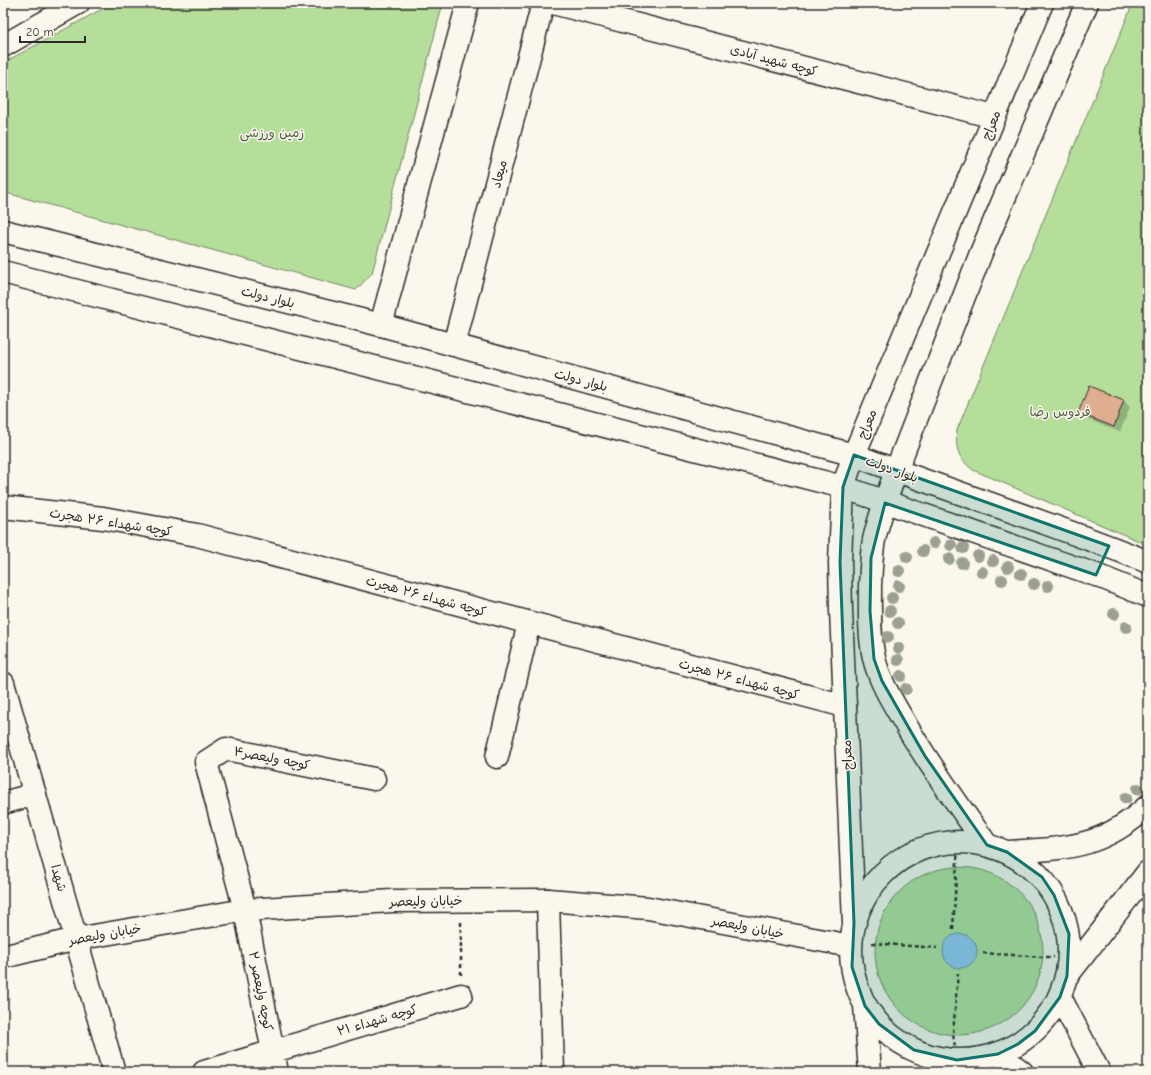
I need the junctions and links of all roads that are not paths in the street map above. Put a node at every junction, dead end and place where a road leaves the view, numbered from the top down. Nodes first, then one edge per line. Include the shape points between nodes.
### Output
1 (78, 3) edge
2 (468, 3) edge
3 (543, 3) edge
4 (553, 3) edge
5 (1042, 3) edge
6 (1086, 3) edge
7 (3, 46) edge
8 (994, 117) junction
9 (3, 231) edge
10 (3, 272) edge
11 (380, 325) junction
12 (454, 345) junction
13 (854, 455) junction
14 (896, 471) junction
15 (843, 487) junction
16 (885, 503) junction
17 (3, 507) edge
18 (1109, 546) junction
19 (1148, 562) edge
20 (1096, 575) junction
21 (1148, 596) edge
22 (529, 623) junction
23 (3, 683) edge
24 (845, 706) junction
25 (497, 757) dead end
26 (374, 779) dead end
27 (35, 794) junction
28 (3, 803) edge
29 (1148, 806) edge
30 (987, 845) junction
31 (1007, 852) junction
32 (1148, 872) edge
33 (548, 900) junction
34 (245, 910) junction
35 (854, 923) junction
36 (76, 939) junction
37 (851, 946) junction
38 (3, 957) edge
39 (1068, 966) junction
40 (461, 995) road end
41 (1060, 997) junction
42 (865, 1006) junction
43 (273, 1051) junction
44 (998, 1054) junction
45 (969, 1064) edge
46 (114, 1072) edge
47 (204, 1072) edge
48 (277, 1072) edge
49 (553, 1072) edge
50 (870, 1072) edge
51 (1022, 1072) edge
52 (1099, 1072) edge

1 - 7 street
2 - 11 street
3 - 12 street, میعاد
4 - 8 street, کوچه شهید آبادی
5 - 8 street, معراج
6 - 14 street via 981,253
8 - 13 street, معراج
9 - 11 street, بلوار دولت
10 - 15 street
11 - 12 street, بلوار دولت
12 - 13 street, بلوار دولت
13 - 14 street, بلوار دولت
13 - 15 street, معراج
14 - 16 street
14 - 18 street, بلوار دولت
15 - 16 street
15 - 24 street, معراج via 840,562
16 - 20 street
16 - 30 street via 871,558 870,629 878,670 887,691 925,756
17 - 22 street, کوچه شهداء ۲۶ هجرت via 103,518 197,535
18 - 19 street, بلوار دولت
18 - 20 street
20 - 21 street
22 - 24 street, کوچه شهداء ۲۶ هجرت
22 - 25 street
23 - 27 street, شهدا
24 - 35 street, معراج
26 - 34 street, کوچه ولیعصر۴ via 226,749 206,762
27 - 28 street
27 - 36 street, شهدا
29 - 31 street via 1128,824 1098,840 1069,847
30 - 31 street
30 - 35 street via 958,842 938,844 901,859 885,871 872,887 861,904
31 - 39 street via 1026,863 1042,878 1054,895 1064,914 1069,934
32 - 39 street
33 - 34 street, خیابان ولیعصر via 392,902
33 - 37 street, خیابان ولیعصر via 648,908
33 - 49 street
34 - 36 street, خیابان ولیعصر
34 - 43 street, کوچه ولیعصر ۲
35 - 37 street
36 - 38 street, خیابان ولیعصر
36 - 46 street, شهدا
37 - 42 street via 852,967
39 - 41 street
40 - 43 street, کوچه شهداء ۲۱
41 - 44 street via 1035,1031 1018,1044
41 - 52 street
42 - 45 street via 895,1039 914,1050 935,1058
42 - 50 street
43 - 47 street, کوچه شهداء ۲۱
43 - 48 street, کوچه ولیعصر ۲
44 - 45 street
44 - 51 street

